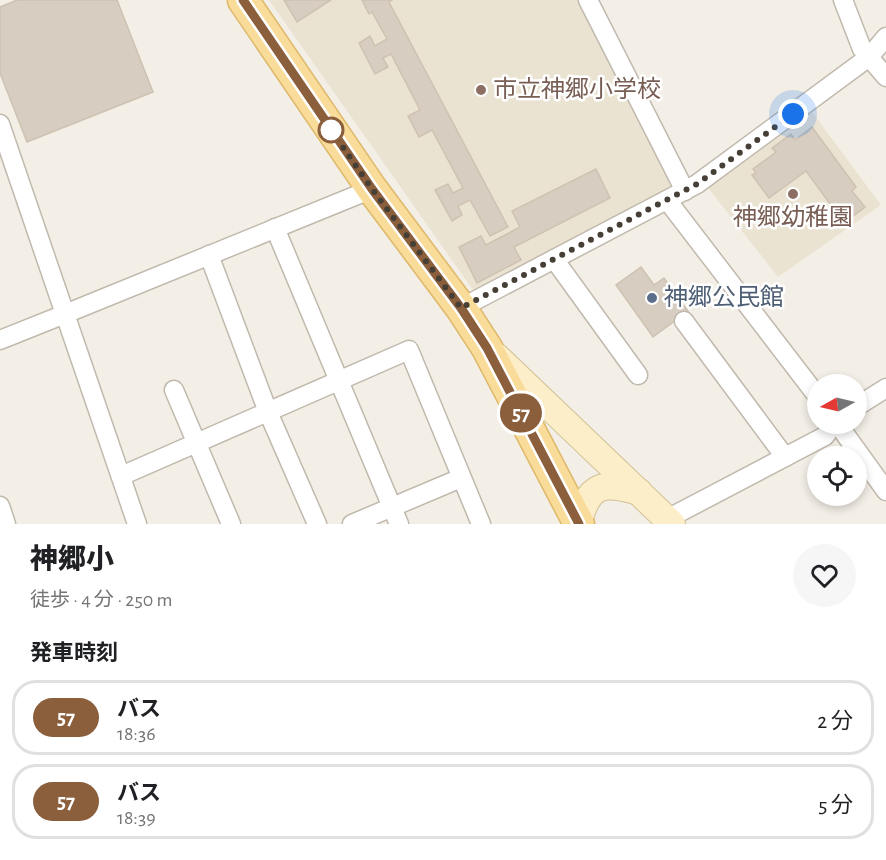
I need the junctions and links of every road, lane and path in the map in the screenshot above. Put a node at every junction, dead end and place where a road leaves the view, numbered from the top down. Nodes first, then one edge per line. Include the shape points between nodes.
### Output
1 (243, 0) edge
2 (588, 0) edge
3 (843, 0) edge
4 (886, 37) edge
5 (869, 57) junction
6 (886, 77) edge
7 (0, 124) edge
8 (372, 189) junction
9 (685, 191) junction
10 (667, 200) junction
11 (275, 228) junction
12 (209, 255) junction
13 (554, 259) junction
14 (461, 308) junction
15 (65, 314) junction
16 (684, 321) dead end
17 (0, 340) edge
18 (487, 348) junction
19 (638, 375) dead end
20 (340, 380) junction
21 (807, 382) edge
22 (886, 388) edge
23 (174, 390) dead end
24 (867, 400) edge
25 (268, 412) junction
26 (827, 434) edge
27 (844, 434) edge
28 (197, 443) junction
29 (785, 457) junction
30 (120, 476) junction
31 (461, 478) junction
32 (886, 491) edge
33 (639, 492) junction
34 (0, 506) edge
35 (395, 516) edge
36 (669, 521) edge
37 (6, 524) edge
38 (137, 524) edge
39 (231, 524) edge
40 (317, 524) edge
41 (351, 524) edge
42 (481, 524) edge
43 (579, 524) edge

1 - 8 main road
2 - 9 street
3 - 5 street via 862,49
4 - 5 street
5 - 6 street
5 - 9 street
7 - 15 street
8 - 11 street
8 - 14 main road
9 - 10 street
10 - 13 street
10 - 21 street
11 - 12 street
11 - 20 street
12 - 15 street
12 - 25 street
13 - 14 street
13 - 19 street
14 - 18 main road
15 - 17 street
15 - 30 street
16 - 29 street
18 - 33 main road
18 - 43 main road
20 - 25 street
20 - 31 street via 410,350
20 - 35 street
22 - 24 street
23 - 28 street
25 - 28 street
25 - 40 street
26 - 29 street
27 - 32 street
28 - 30 street
28 - 39 street
29 - 36 street
30 - 38 street
31 - 35 street
31 - 42 street
33 - 36 main road
33 - 43 main road via 612,486 597,488 586,501
34 - 37 street
35 - 41 street

